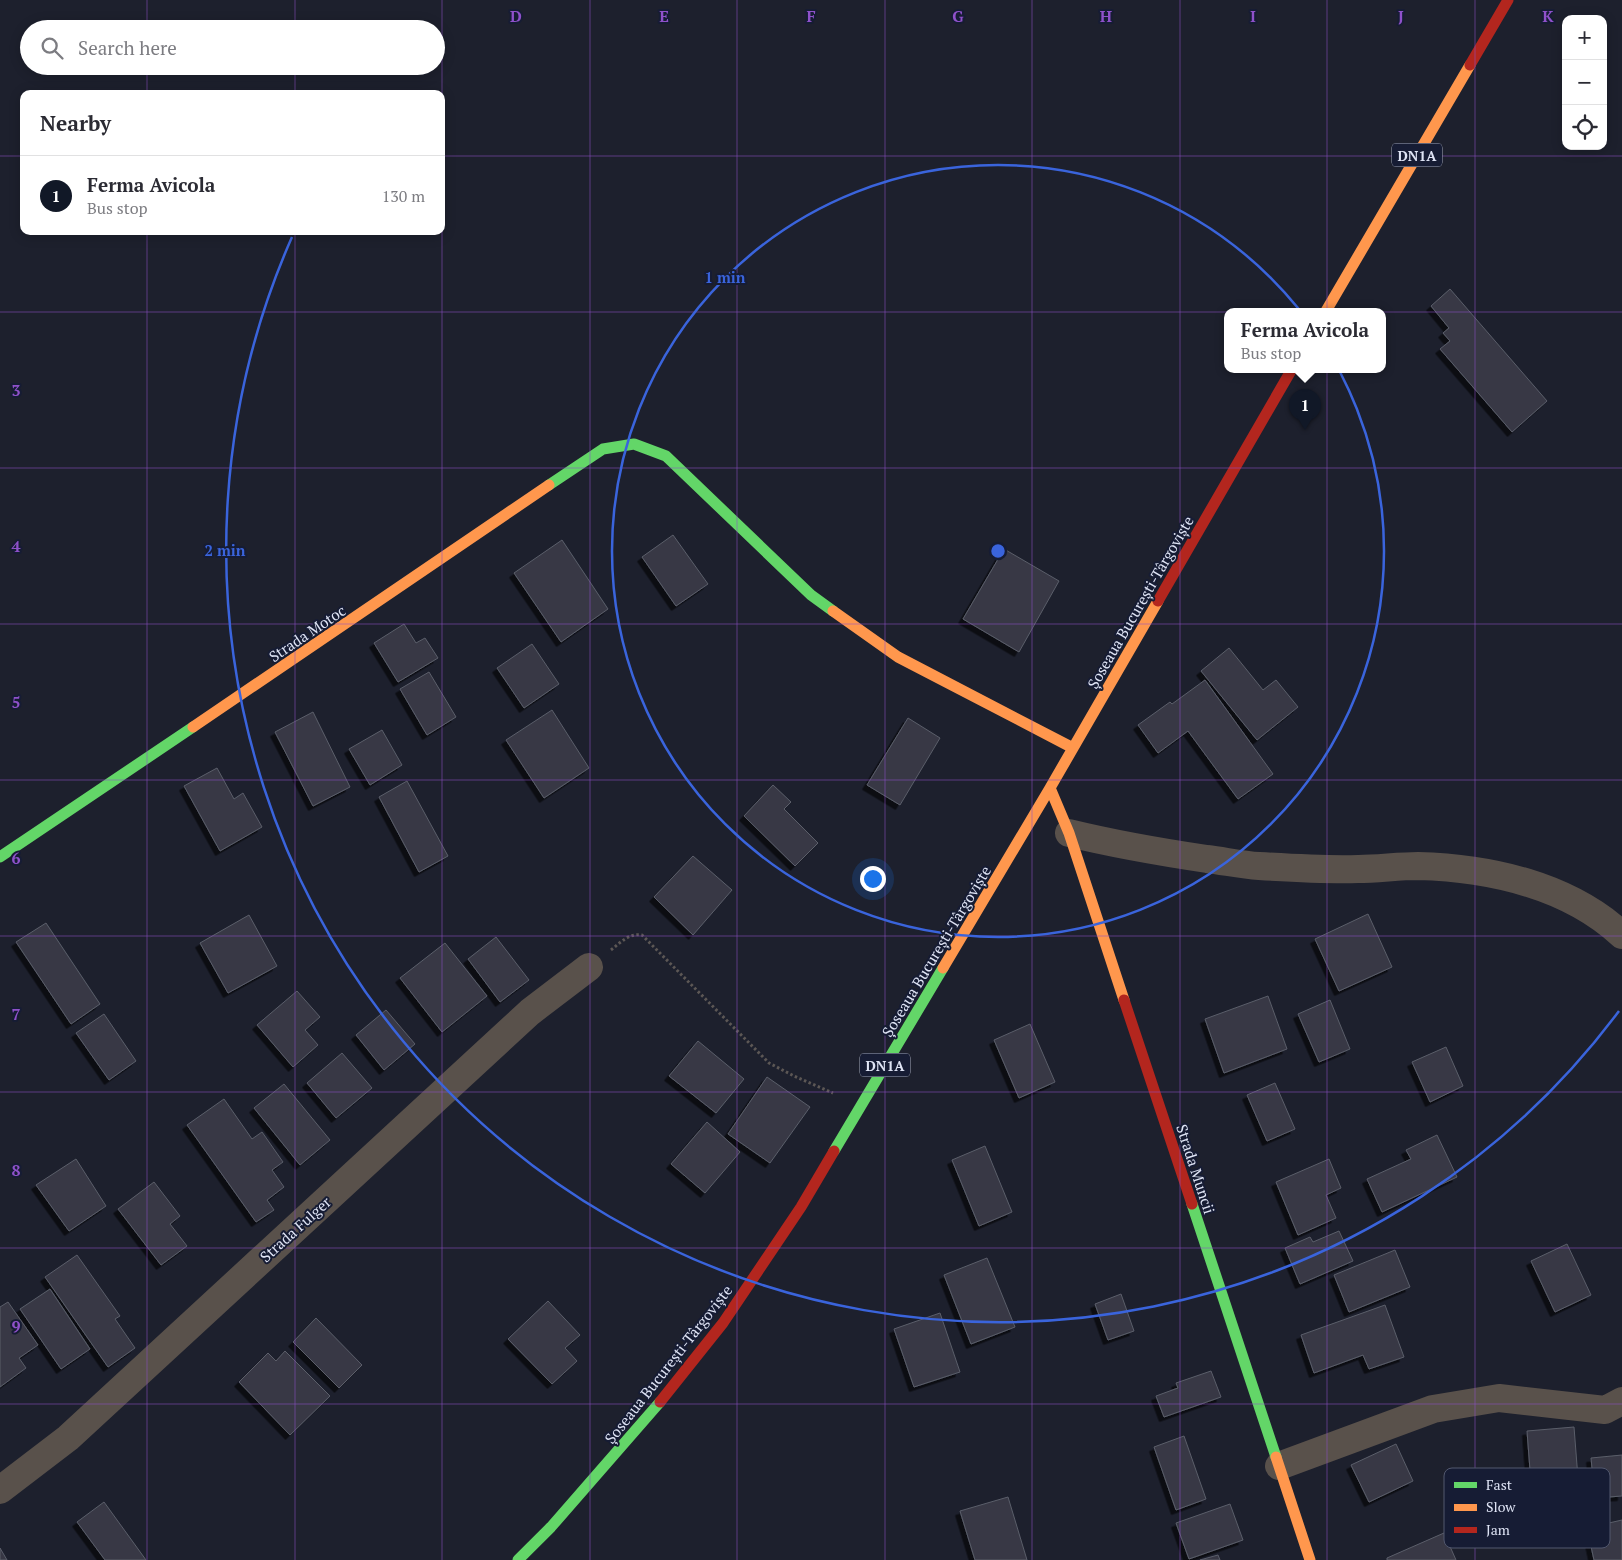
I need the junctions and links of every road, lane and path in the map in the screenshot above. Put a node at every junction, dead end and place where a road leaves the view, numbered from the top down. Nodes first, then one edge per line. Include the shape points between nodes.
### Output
1 (1508, 0) edge
2 (1328, 308) edge
3 (1290, 373) edge
4 (1073, 748) junction
5 (1050, 788) junction
6 (1069, 834) junction
7 (0, 857) edge
8 (1622, 935) edge
9 (589, 967) joint
10 (861, 1105) junction
11 (1622, 1401) edge
12 (1279, 1466) junction
13 (0, 1490) edge
14 (518, 1560) edge
15 (1310, 1560) edge

1 - 2 street, DN1A
3 - 4 street, Șoseaua București-Târgoviște / DN1A
4 - 5 street, Șoseaua București-Târgoviște / DN1A
4 - 7 street, Strada Motoc via 898,657 811,595 666,456 634,444 603,449
5 - 6 street, Strada Muncii
5 - 10 street, Șoseaua București-Târgoviște / DN1A
6 - 8 street via 1122,846 1256,866 1358,869 1417,866 1493,874 1550,891 1576,903
6 - 12 street, Strada Muncii
9 - 10 path via 626,938 642,935 768,1063
9 - 13 street, Strada Fulger via 530,1012 68,1438
10 - 14 street, Șoseaua București-Târgoviște / DN1A via 801,1207 723,1323 641,1425
11 - 12 street via 1605,1410 1499,1398 1432,1409
12 - 15 street, Strada Muncii

